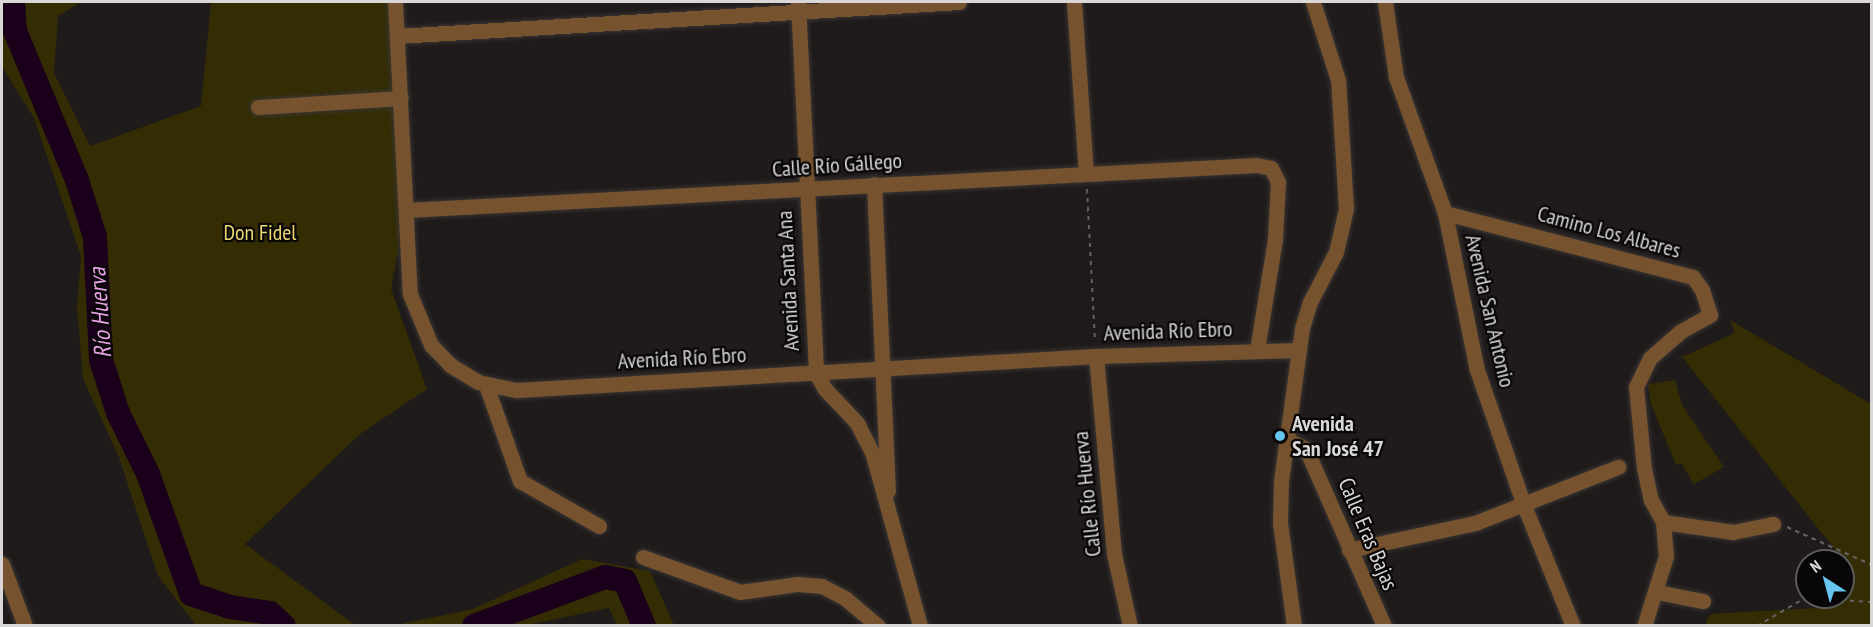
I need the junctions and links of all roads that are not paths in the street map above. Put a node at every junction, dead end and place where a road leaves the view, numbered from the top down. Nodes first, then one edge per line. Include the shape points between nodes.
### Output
1 (395, 2) edge
2 (959, 2) edge
3 (1074, 2) edge
4 (1313, 2) edge
5 (1385, 2) edge
6 (798, 8) edge
7 (398, 36) junction
8 (401, 98) junction
9 (258, 107) dead end
10 (1086, 172) junction
11 (874, 184) junction
12 (806, 190) junction
13 (406, 210) junction
14 (1445, 213) junction
15 (1257, 350) junction
16 (1299, 350) junction
17 (1096, 356) junction
18 (885, 370) junction
19 (816, 373) junction
20 (486, 385) junction
21 (1286, 439) junction
22 (1618, 467) dead end
23 (888, 500) junction
24 (1523, 503) junction
25 (1663, 522) junction
26 (1773, 524) road end
27 (598, 526) dead end
28 (1349, 550) junction
29 (643, 557) dead end
30 (2, 564) edge
31 (1657, 592) junction
32 (1703, 601) dead end
33 (25, 626) edge
34 (878, 626) edge
35 (920, 626) edge
36 (1130, 626) edge
37 (1294, 626) edge
38 (1384, 626) edge
39 (1573, 626) edge
40 (1644, 626) edge

1 - 7 street, Avenida Río Ebro
2 - 6 street
3 - 10 street
4 - 16 street via 1338,80 1346,209 1336,252 1305,315
5 - 14 street, Avenida San Antonio via 1399,86
6 - 7 street
6 - 12 street, Avenida Santa Ana
7 - 8 street, Avenida Río Ebro
8 - 9 street
8 - 13 street, Avenida Río Ebro
10 - 11 street, Calle Río Gállego
10 - 15 street, Calle Río Gállego via 1257,165 1271,168 1278,182 1275,239
11 - 12 street, Calle Río Gállego
11 - 18 street, Avenida Santa Ana
12 - 13 street, Calle Río Gállego
12 - 19 street, Avenida Santa Ana
13 - 20 street, Avenida Río Ebro via 410,294 421,329 450,365
14 - 24 street, Avenida San Antonio via 1477,370
14 - 25 street, Camino Los Albares via 1693,277 1710,315 1681,331 1650,358 1636,387 1644,468 1651,500
15 - 16 street, Avenida Río Ebro
15 - 17 street, Avenida Río Ebro
16 - 21 street
17 - 18 street, Avenida Río Ebro
17 - 36 street, Calle Río Huerva via 1114,554
18 - 19 street, Avenida Río Ebro
18 - 23 street, Avenida Santa Ana
19 - 20 street, Avenida Río Ebro via 517,390
19 - 23 street, Avenida Santa Ana via 861,430
20 - 27 street via 520,481
21 - 28 street, Calle Eras Bajas via 1306,449
21 - 37 street via 1280,523
22 - 24 street
23 - 35 street, Avenida Santa Ana
24 - 28 street via 1462,526
24 - 39 street, Avenida San Antonio
25 - 26 street via 1733,532
25 - 31 street, Camino Los Albares via 1666,555
28 - 38 street, Calle Eras Bajas
29 - 34 street via 740,592 798,584 822,586 846,598
30 - 33 street
31 - 32 street
31 - 40 street, Camino Los Albares

